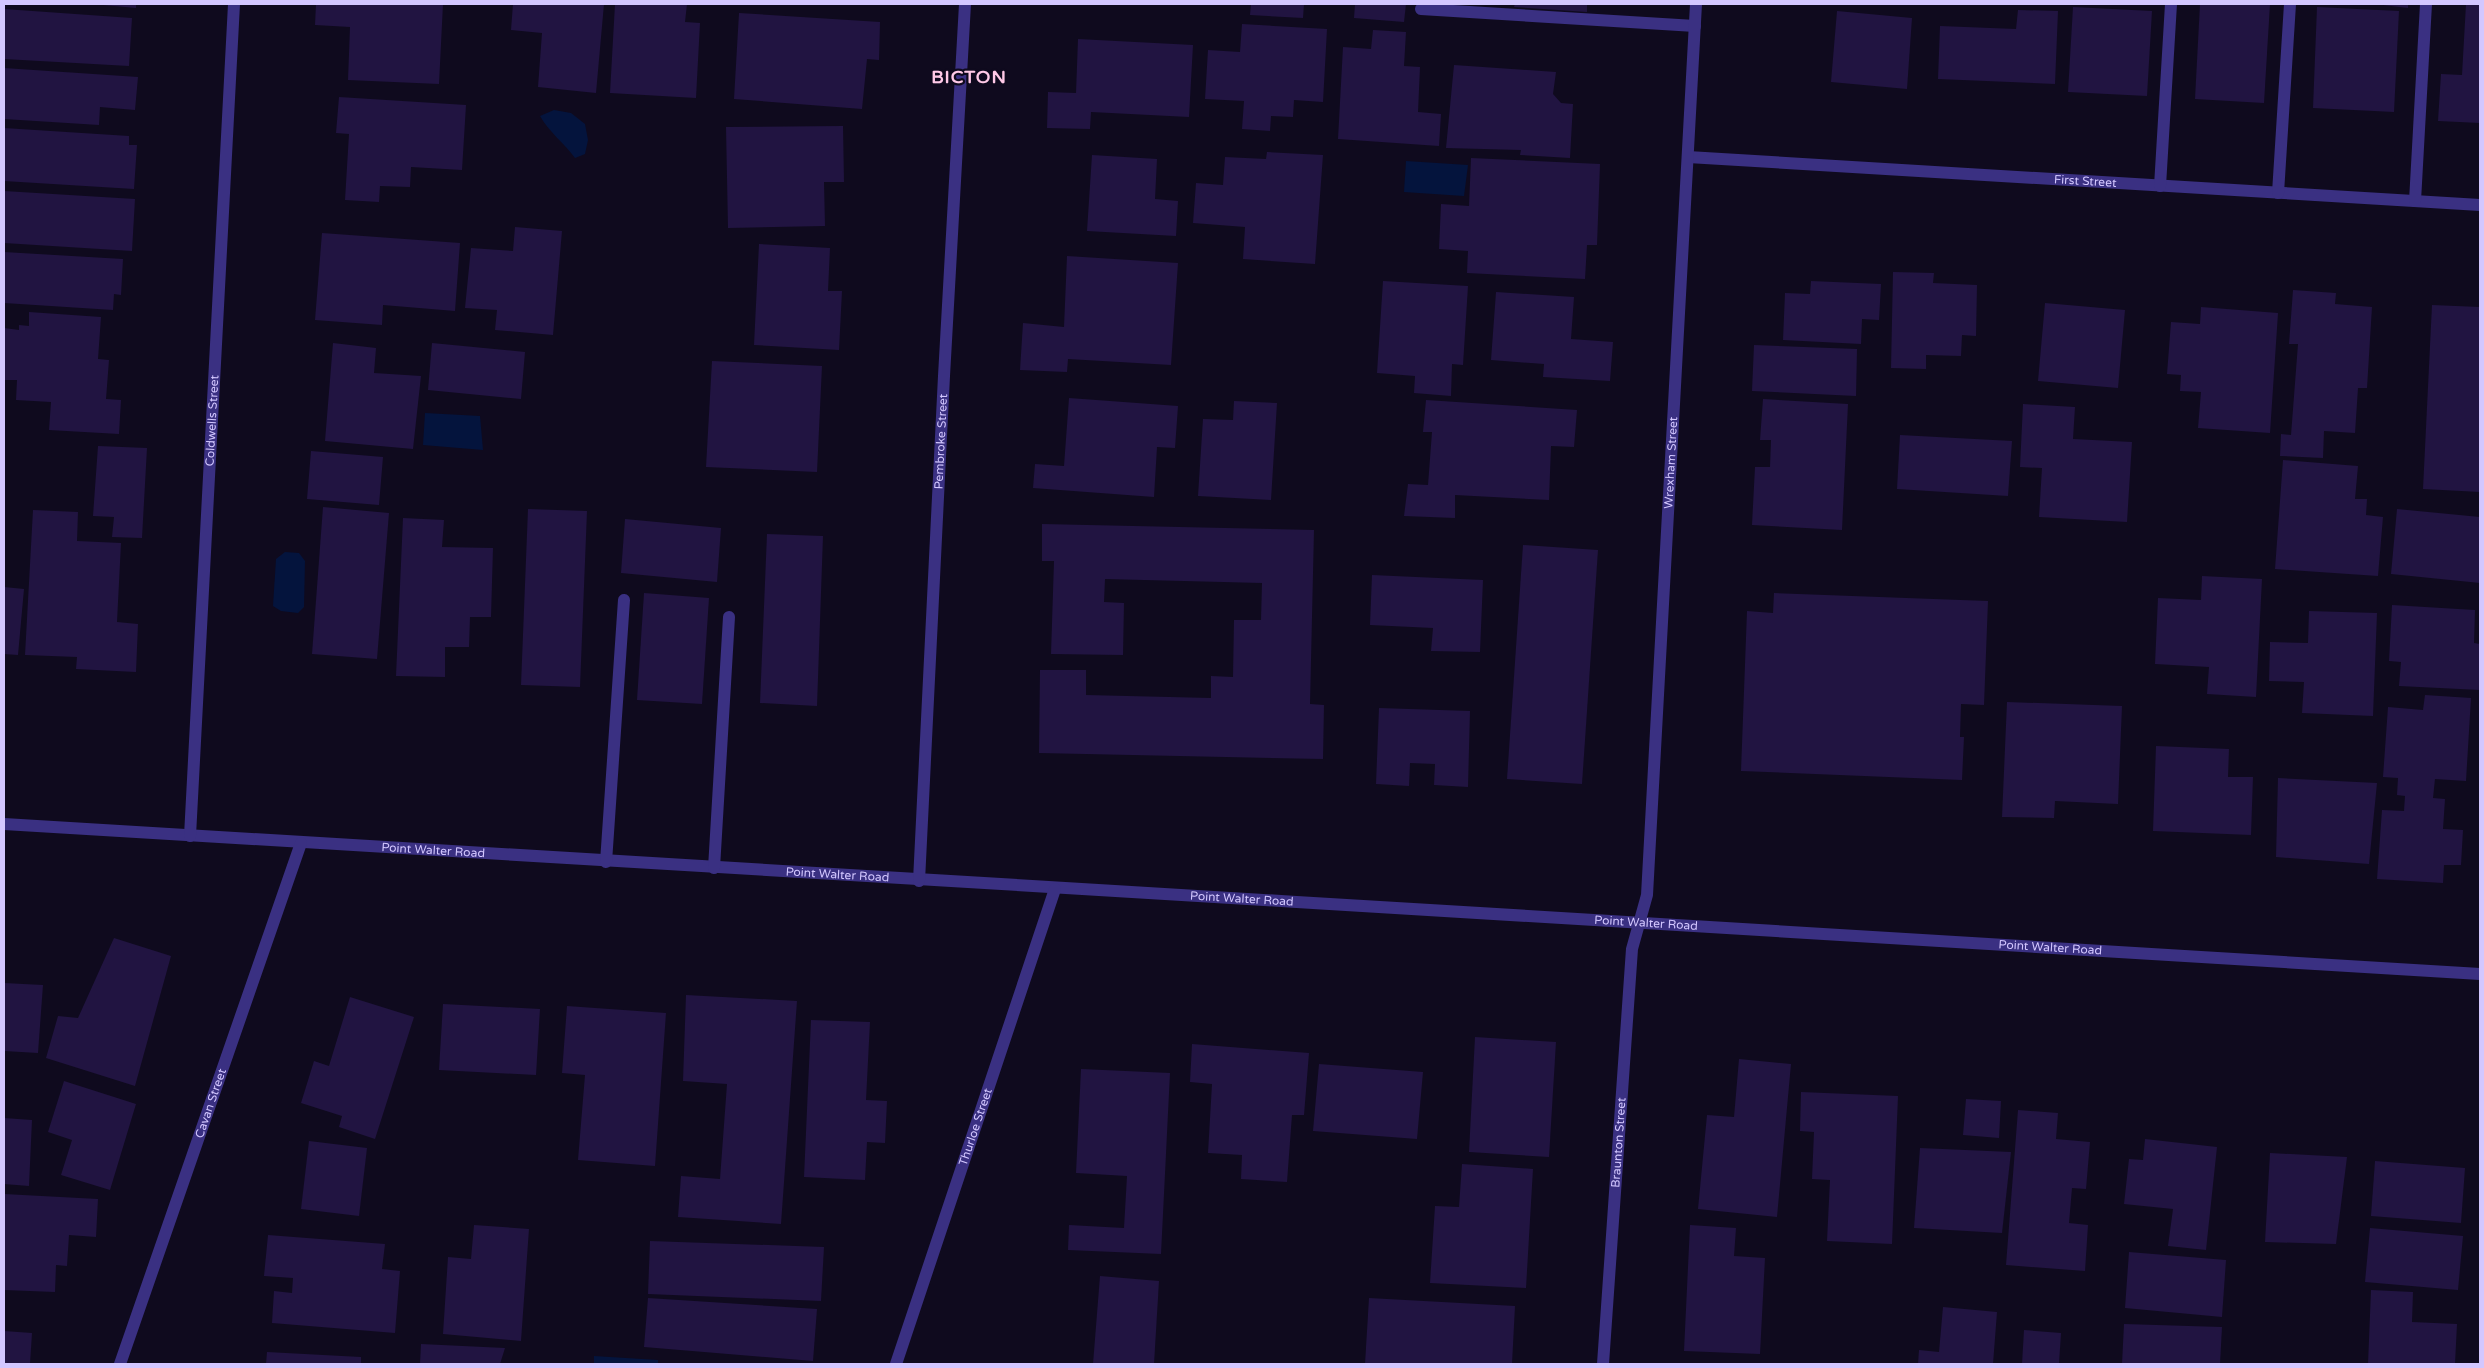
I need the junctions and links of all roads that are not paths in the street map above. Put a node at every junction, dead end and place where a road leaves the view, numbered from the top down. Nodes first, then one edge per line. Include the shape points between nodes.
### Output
1 (234, 4) edge
2 (965, 4) edge
3 (1696, 4) edge
4 (2171, 4) edge
5 (2290, 4) edge
6 (2426, 4) edge
7 (1421, 9) dead end
8 (1695, 26) junction
9 (1688, 158) junction
10 (2160, 186) junction
11 (2278, 193) junction
12 (2415, 201) junction
13 (2480, 205) edge
14 (624, 600) dead end
15 (729, 617) dead end
16 (4, 824) edge
17 (190, 836) junction
18 (301, 843) junction
19 (606, 862) junction
20 (714, 868) junction
21 (919, 880) junction
22 (1054, 889) junction
23 (1639, 922) junction
24 (2480, 974) edge
25 (120, 1364) edge
26 (896, 1364) edge
27 (1603, 1364) edge

1 - 17 street, Coldwells Street
2 - 21 street, Pembroke Street
3 - 8 street, Wrexham Street
4 - 10 street
5 - 11 street
6 - 12 street
7 - 8 street
8 - 9 street, Wrexham Street
9 - 10 street, First Street
9 - 23 street, Wrexham Street via 1647,895
10 - 11 street, First Street
11 - 12 street, First Street
12 - 13 street, First Street
14 - 19 street
15 - 20 street
16 - 17 street, Point Walter Road
17 - 18 street, Point Walter Road
18 - 19 street, Point Walter Road
18 - 25 street, Cavan Street
19 - 20 street, Point Walter Road
20 - 21 street, Point Walter Road
21 - 22 street, Point Walter Road
22 - 23 street, Point Walter Road
22 - 26 street, Thurloe Street
23 - 24 street, Point Walter Road
23 - 27 street, Braunton Street via 1632,949

